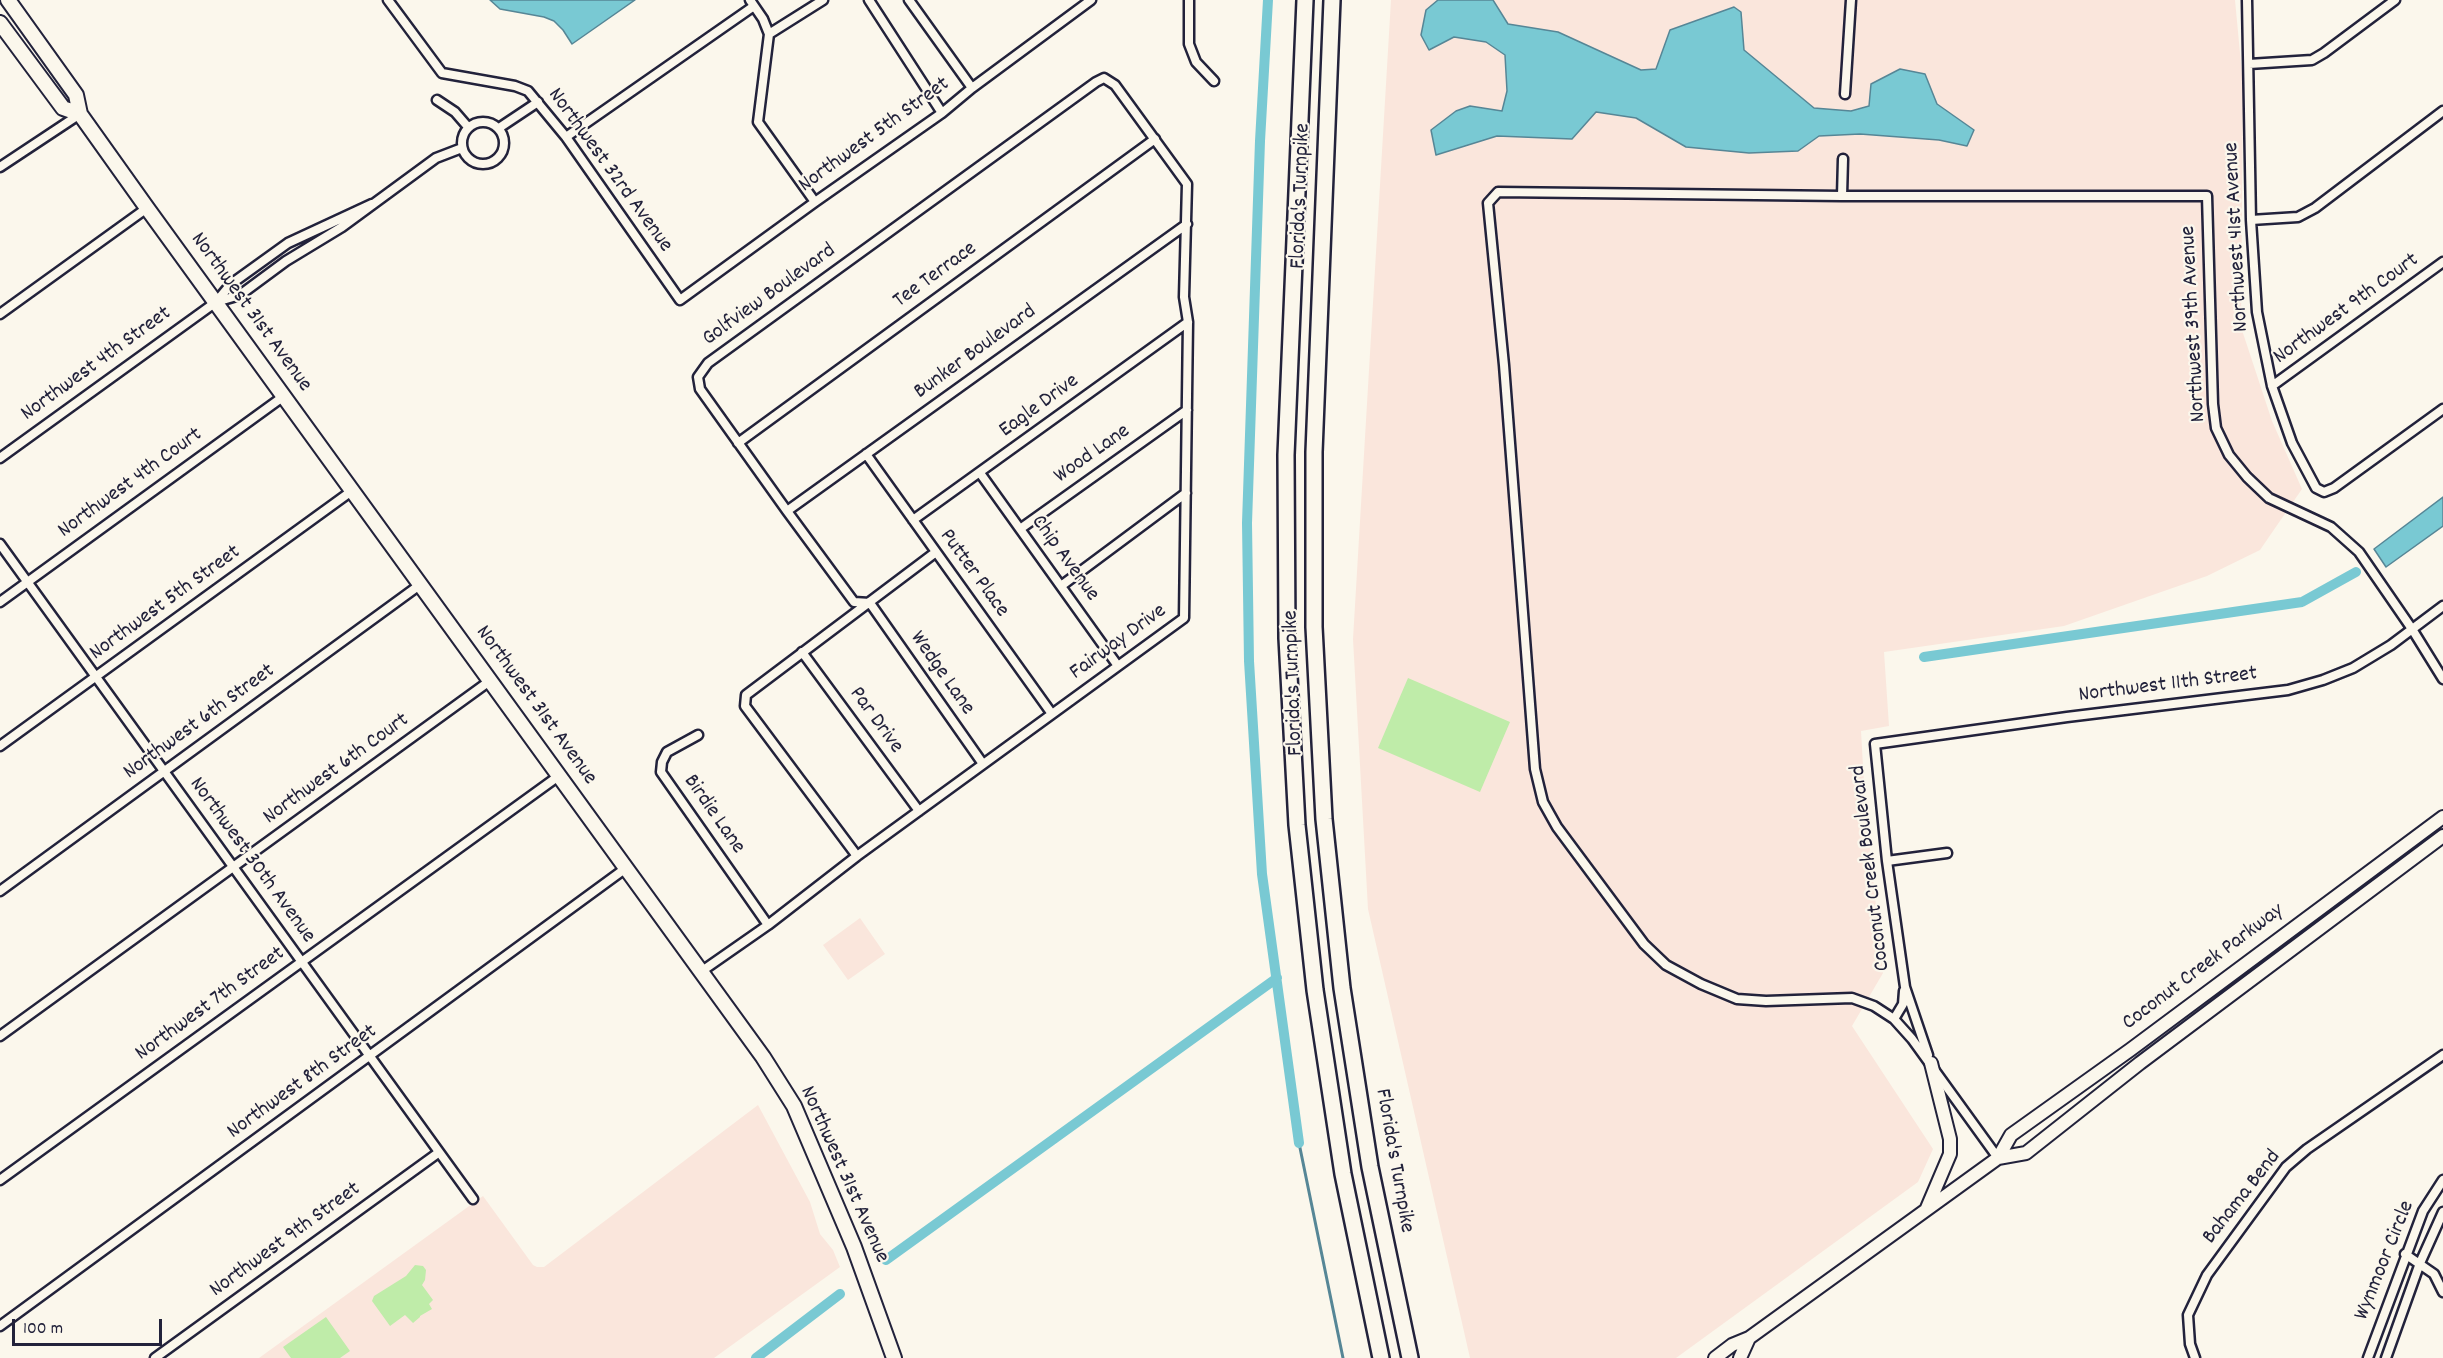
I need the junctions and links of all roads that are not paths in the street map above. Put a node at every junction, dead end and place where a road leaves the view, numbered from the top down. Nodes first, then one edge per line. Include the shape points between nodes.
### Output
1 (8, 0) edge
2 (388, 0) edge
3 (823, 0) edge
4 (869, 0) edge
5 (909, 0) edge
6 (1091, 0) edge
7 (1189, 0) edge
8 (1305, 0) edge
9 (1332, 0) edge
10 (1851, 0) edge
11 (2247, 0) edge
12 (2395, 0) edge
13 (752, 3) edge
14 (0, 23) edge
15 (769, 34) junction
16 (2249, 64) junction
17 (1104, 78) joint
18 (1214, 81) dead end
19 (972, 88) junction
20 (1845, 94) dead end
21 (437, 100) dead end
22 (538, 102) junction
23 (2443, 111) edge
24 (942, 113) junction
25 (80, 114) junction
26 (468, 127) junction
27 (499, 128) junction
28 (566, 137) junction
29 (1155, 139) junction
30 (462, 147) junction
31 (1843, 159) dead end
32 (0, 166) edge
33 (1842, 196) junction
34 (815, 202) junction
35 (372, 204) junction
36 (147, 208) junction
37 (2251, 220) junction
38 (1187, 224) junction
39 (2443, 262) edge
40 (680, 300) joint
41 (216, 302) junction
42 (0, 314) edge
43 (1188, 322) junction
44 (2272, 386) junction
45 (284, 396) junction
46 (2443, 408) edge
47 (1187, 410) junction
48 (738, 443) junction
49 (866, 454) junction
50 (0, 458) edge
51 (980, 473) junction
52 (352, 490) junction
53 (1185, 493) junction
54 (787, 511) junction
55 (913, 520) junction
56 (1020, 529) junction
57 (0, 544) edge
58 (936, 552) junction
59 (27, 582) junction
60 (421, 584) junction
61 (1061, 586) junction
62 (0, 602) edge
63 (870, 603) junction
64 (2443, 606) edge
65 (2412, 629) junction
66 (802, 652) junction
67 (1118, 666) junction
68 (96, 676) junction
69 (2443, 679) edge
70 (491, 680) junction
71 (1052, 714) junction
72 (698, 735) dead end
73 (1875, 744) joint
74 (0, 746) edge
75 (983, 765) junction
76 (165, 771) junction
77 (560, 775) junction
78 (919, 811) junction
79 (2443, 817) edge
80 (2443, 836) edge
81 (1947, 853) dead end
82 (857, 856) junction
83 (1887, 861) junction
84 (233, 867) junction
85 (626, 868) junction
86 (0, 891) edge
87 (768, 925) junction
88 (2281, 937) junction
89 (301, 962) junction
90 (702, 971) junction
91 (1905, 987) junction
92 (1894, 1019) junction
93 (2183, 1031) junction
94 (0, 1036) edge
95 (2443, 1055) edge
96 (369, 1057) junction
97 (1931, 1064) junction
98 (438, 1153) junction
99 (1998, 1158) junction
100 (0, 1180) edge
101 (2443, 1180) edge
102 (473, 1199) dead end
103 (1927, 1209) junction
104 (2443, 1212) edge
105 (2405, 1254) junction
106 (2420, 1263) junction
107 (2443, 1292) edge
108 (0, 1326) edge
109 (1749, 1338) junction
110 (155, 1358) edge
111 (894, 1358) edge
112 (1382, 1358) edge
113 (1410, 1358) edge
114 (1715, 1358) edge
115 (1740, 1358) edge
116 (2195, 1358) edge
117 (2368, 1358) edge
118 (2386, 1358) edge

1 - 25 main road, Northwest 31st Avenue via 76,95
2 - 22 street, Northwest 32rd Avenue via 442,72 515,86 528,91
3 - 15 street
4 - 24 street
5 - 19 street
6 - 19 street, Northwest 5th Street
7 - 18 street via 1189,44 1196,62
8 - 112 highway, Florida's Turnpike via 1286,456 1287,638 1297,825 1315,990 1343,1174
9 - 113 highway, Florida's Turnpike via 1314,452 1314,627 1324,819 1342,988 1366,1144
10 - 20 street
11 - 16 street, Northwest 41st Avenue
12 - 16 street via 2312,60
13 - 15 street
13 - 28 street
14 - 25 main road, Northwest 31st Avenue via 63,108
15 - 34 street via 758,122
16 - 37 street, Northwest 41st Avenue
17 - 29 street, Fairway Drive via 1116,85
17 - 48 street, Golfview Boulevard via 708,363 698,377 700,389
19 - 24 street, Northwest 5th Street
21 - 26 street
22 - 27 street
22 - 28 street, Northwest 32rd Avenue
23 - 37 street via 2315,208 2298,217
24 - 34 street, Northwest 5th Street
25 - 32 street
25 - 36 main road, Northwest 31st Avenue
26 - 27 street via 488,122
26 - 30 street
27 - 30 street via 504,147 491,163 476,163
28 - 40 street, Northwest 32rd Avenue
29 - 38 street, Fairway Drive via 1187,184
29 - 48 street, Tee Terrace
30 - 35 street via 443,154
31 - 33 street
33 - 65 street, Northwest 39th Avenue via 2207,196 2216,428 2229,455 2269,498 2344,536
33 - 92 street via 1498,192 1488,203 1534,768 1543,802 1557,827 1637,934 1666,965 1737,999 1852,998 1874,1005
34 - 40 street, Northwest 5th Street
35 - 41 street via 240,295
35 - 41 street via 288,243 231,284
36 - 41 main road, Northwest 31st Avenue
36 - 42 street
37 - 44 street, Northwest 41st Avenue via 2257,312
38 - 43 street, Fairway Drive via 1184,297
38 - 49 street, Bunker Boulevard
39 - 44 street, Northwest 9th Court
41 - 45 main road, Northwest 31st Avenue
41 - 50 street, Northwest 4th Street
43 - 47 street, Fairway Drive
43 - 51 street, Eagle Drive
44 - 46 street, Northwest 41st Avenue via 2292,443 2316,488 2324,492
45 - 52 main road, Northwest 31st Avenue
45 - 59 street, Northwest 4th Court
47 - 53 street, Fairway Drive
47 - 56 street, Wood Lane
48 - 54 street, Golfview Boulevard
49 - 54 street, Bunker Boulevard
49 - 55 street, Putter Place
51 - 55 street, Eagle Drive
51 - 56 street, Chip Avenue
52 - 60 main road, Northwest 31st Avenue
52 - 68 street, Northwest 5th Street
53 - 61 street
53 - 67 street, Fairway Drive via 1184,618
54 - 63 street, Golfview Boulevard via 854,602
55 - 58 street, Putter Place
56 - 61 street, Chip Avenue
57 - 59 street, Northwest 30th Avenue
58 - 63 street
58 - 71 street, Putter Place
59 - 62 street, Northwest 4th Court
59 - 68 street, Northwest 30th Avenue
60 - 70 main road, Northwest 31st Avenue
60 - 76 street, Northwest 6th Street
61 - 67 street, Chip Avenue
63 - 66 street
63 - 75 street, Wedge Lane
64 - 65 street, Northwest 11th Street
65 - 69 street, Northwest 39th Avenue
65 - 73 street, Northwest 11th Street via 2353,668 2288,690
66 - 78 street, Par Drive
66 - 82 street via 746,695 745,706
67 - 71 street, Fairway Drive
68 - 74 street, Northwest 5th Street
68 - 76 street, Northwest 30th Avenue
70 - 77 main road, Northwest 31st Avenue
70 - 84 street, Northwest 6th Court
71 - 75 street, Fairway Drive
72 - 87 street, Birdie Lane via 668,752 661,772
73 - 83 street, Coconut Creek Boulevard
75 - 78 street, Fairway Drive
76 - 84 street, Northwest 30th Avenue
76 - 86 street, Northwest 6th Street
77 - 85 main road, Northwest 31st Avenue
77 - 89 street, Northwest 7th Street
78 - 82 street, Fairway Drive
79 - 88 main road, Coconut Creek Parkway
80 - 93 main road, Coconut Creek Parkway
81 - 83 street
82 - 87 street, Fairway Drive
83 - 91 street, Coconut Creek Boulevard
84 - 89 street, Northwest 30th Avenue
84 - 94 street, Northwest 6th Court
85 - 90 main road, Northwest 31st Avenue
85 - 96 street, Northwest 8th Street
87 - 90 street, Fairway Drive
88 - 93 main road via 2272,955 2194,1013
88 - 99 main road, Coconut Creek Parkway via 2011,1135
89 - 96 street, Northwest 30th Avenue
89 - 100 street, Northwest 7th Street
90 - 111 main road, Northwest 31st Avenue via 794,1106 854,1247
91 - 92 street, Coconut Creek Boulevard via 1903,1004
91 - 97 street, Coconut Creek Boulevard
92 - 97 street, Coconut Creek Boulevard
93 - 99 main road, Coconut Creek Parkway via 2026,1152
95 - 116 street, Bahama Bend via 2286,1167 2207,1275 2188,1315
96 - 98 street, Northwest 30th Avenue
96 - 108 street, Northwest 8th Street
97 - 99 street, Coconut Creek Boulevard
97 - 103 main road via 1950,1139 1950,1154
98 - 102 street, Northwest 30th Avenue
98 - 110 street, Northwest 9th Street
99 - 103 main road, Coconut Creek Parkway
101 - 105 street, Wynmoor Circle via 2423,1211
103 - 109 main road, Coconut Creek Parkway
104 - 106 street, Wynmoor Circle
105 - 106 street
105 - 117 street, Wynmoor Circle
106 - 107 street via 2434,1274
106 - 118 street, Wynmoor Circle
109 - 114 main road, Coconut Creek Parkway
109 - 115 main road, Coconut Creek Parkway

